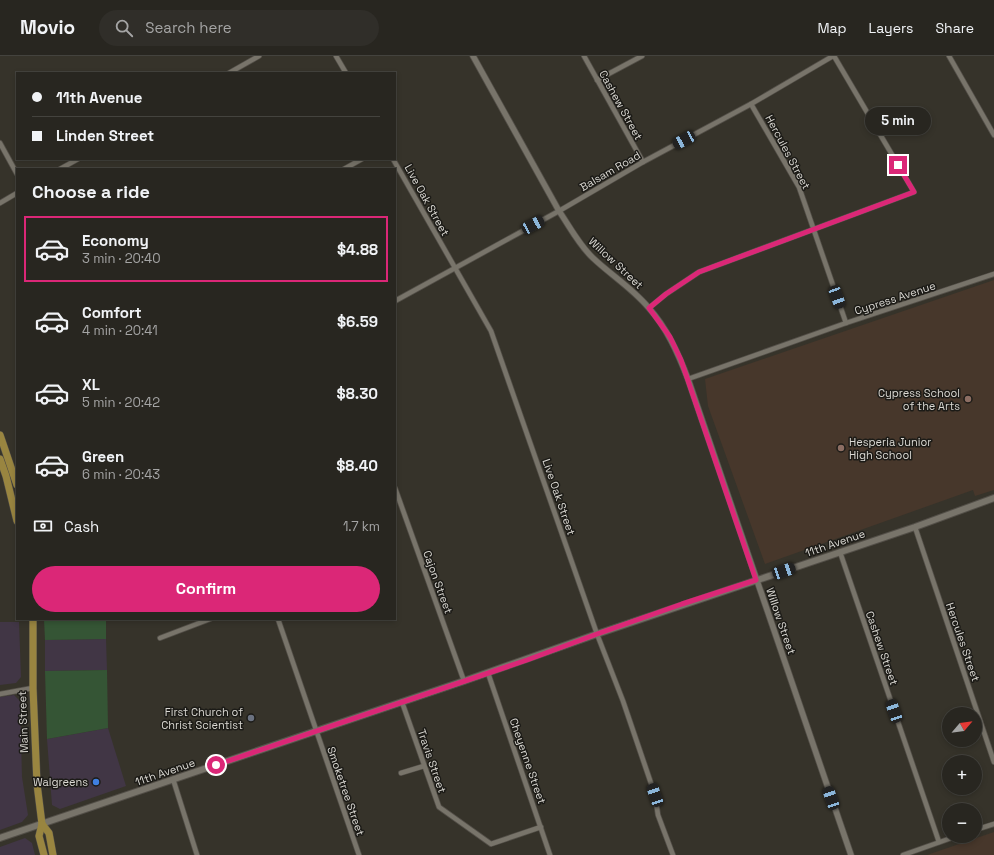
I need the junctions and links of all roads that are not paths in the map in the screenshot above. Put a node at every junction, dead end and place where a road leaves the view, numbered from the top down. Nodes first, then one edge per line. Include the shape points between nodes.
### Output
1 (259, 56) edge
2 (336, 56) edge
3 (473, 56) edge
4 (584, 56) edge
5 (642, 56) edge
6 (834, 56) edge
7 (950, 56) edge
8 (232, 72) edge
9 (345, 72) edge
10 (597, 80) junction
11 (751, 104) junction
12 (994, 134) edge
13 (0, 143) edge
14 (76, 160) edge
15 (360, 160) edge
16 (394, 160) edge
17 (643, 162) junction
18 (62, 168) edge
19 (346, 168) edge
20 (16, 172) edge
21 (16, 194) edge
22 (0, 203) edge
23 (559, 211) junction
24 (813, 230) junction
25 (455, 268) junction
26 (994, 274) edge
27 (396, 300) edge
28 (649, 308) junction
29 (846, 323) junction
30 (688, 379) junction
31 (0, 435) edge
32 (0, 455) edge
33 (0, 459) edge
34 (16, 482) edge
35 (396, 491) edge
36 (16, 493) edge
37 (994, 498) edge
38 (16, 517) edge
39 (914, 527) junction
40 (840, 552) junction
41 (756, 580) junction
42 (33, 620) edge
43 (207, 620) edge
44 (278, 620) edge
45 (597, 634) junction
46 (160, 638) dead end
47 (488, 673) junction
48 (464, 681) junction
49 (33, 688) junction
50 (0, 694) edge
51 (402, 702) junction
52 (317, 731) junction
53 (994, 762) edge
54 (424, 766) junction
55 (401, 773) dead end
56 (173, 779) junction
57 (42, 824) junction
58 (994, 824) edge
59 (541, 827) junction
60 (982, 828) edge
61 (0, 838) edge
62 (942, 841) edge
63 (939, 842) junction
64 (44, 855) edge
65 (54, 855) edge
66 (197, 855) edge
67 (359, 855) edge
68 (550, 855) edge
69 (673, 855) edge
70 (851, 855) edge
71 (903, 855) edge

1 - 8 street
2 - 9 street
3 - 23 street, Willow Street
4 - 10 street, Cashew Street
5 - 10 street
6 - 11 street, Balsam Road
6 - 24 street via 914,192
7 - 12 street
10 - 17 street, Cashew Street
11 - 17 street, Balsam Road
11 - 24 street, Hercules Street via 799,187
13 - 20 street
14 - 18 street
15 - 19 street
16 - 25 street, Live Oak Street
17 - 23 street, Balsam Road
21 - 22 street
23 - 25 street, Balsam Road
23 - 28 street, Willow Street via 587,252
24 - 28 street via 699,272
24 - 29 street, Hercules Street
25 - 27 street, Balsam Road
25 - 45 street, Live Oak Street via 492,331
26 - 29 street, Cypress Avenue
28 - 30 street, Willow Street via 670,337
29 - 30 street, Cypress Avenue
30 - 41 street, Willow Street
31 - 34 main road
32 - 36 main road
33 - 38 main road
35 - 48 street, Cajon Street
37 - 39 main road, 11th Avenue
39 - 40 main road, 11th Avenue
39 - 53 street, Hercules Street
40 - 41 main road, 11th Avenue
40 - 63 street, Cashew Street
41 - 45 main road, 11th Avenue
41 - 70 street, Willow Street
42 - 49 main road, Main Street
43 - 46 street
44 - 52 street, Smoketree Street
45 - 47 main road, 11th Avenue
45 - 69 street, Live Oak Street via 623,701
47 - 48 main road, 11th Avenue
47 - 59 street, Cheyenne Street
48 - 51 main road, 11th Avenue
49 - 50 street
49 - 57 main road, Main Street via 37,784
51 - 52 main road, 11th Avenue
51 - 54 street, Travis Street
52 - 56 main road, 11th Avenue
52 - 67 street, Smoketree Street
54 - 55 street
54 - 59 street, Travis Street via 439,808 490,844
56 - 57 main road, 11th Avenue
56 - 66 street
57 - 61 main road, 11th Avenue
57 - 64 main road, Main Street via 39,836
57 - 65 main road, Main Street via 49,833
58 - 60 street
59 - 68 street, Cheyenne Street
62 - 63 street
63 - 71 street

